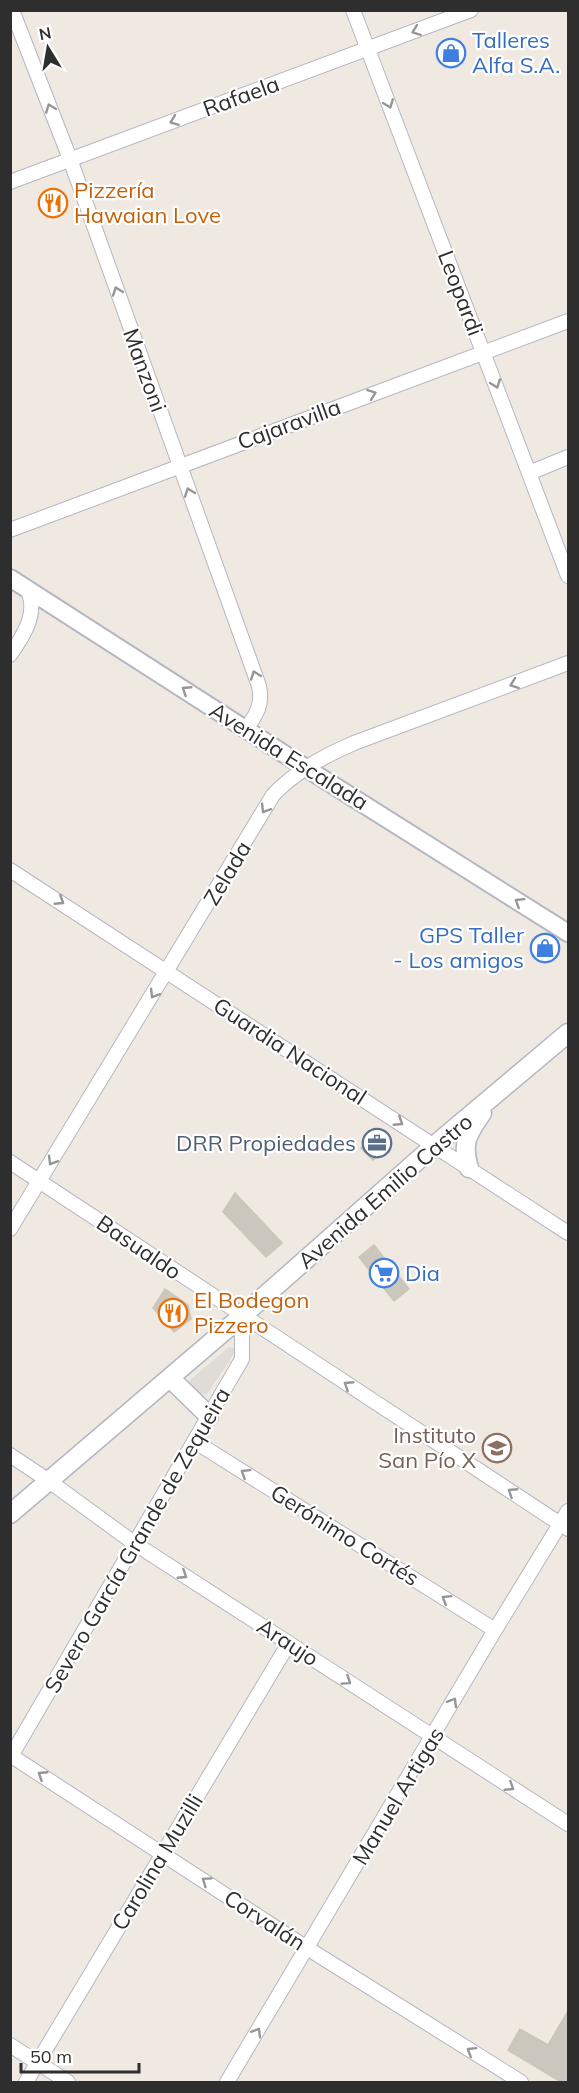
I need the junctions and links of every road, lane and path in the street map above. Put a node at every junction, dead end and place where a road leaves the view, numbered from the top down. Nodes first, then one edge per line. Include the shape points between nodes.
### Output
1 (12, 10) edge
2 (353, 10) edge
3 (471, 10) edge
4 (368, 49) junction
5 (70, 159) junction
6 (10, 182) edge
7 (568, 321) edge
8 (484, 352) junction
9 (568, 457) edge
10 (179, 465) junction
11 (528, 472) junction
12 (10, 530) edge
13 (568, 576) edge
14 (10, 578) edge
15 (26, 587) junction
16 (10, 656) edge
17 (568, 663) edge
18 (246, 729) junction
19 (306, 768) junction
20 (10, 870) edge
21 (568, 933) edge
22 (168, 971) junction
23 (568, 1033) edge
24 (493, 1097) junction
25 (435, 1145) junction
26 (10, 1162) edge
27 (469, 1168) junction
28 (40, 1182) junction
29 (10, 1229) edge
30 (568, 1233) edge
31 (242, 1316) junction
32 (170, 1378) junction
33 (209, 1416) junction
34 (194, 1441) junction
35 (10, 1455) edge
36 (49, 1480) junction
37 (568, 1511) edge
38 (10, 1514) edge
39 (565, 1527) edge
40 (134, 1543) junction
41 (495, 1630) junction
42 (289, 1642) junction
43 (433, 1738) junction
44 (11, 1756) edge
45 (568, 1824) edge
46 (163, 1852) junction
47 (307, 1948) junction
48 (10, 2044) edge
49 (38, 2063) junction
50 (26, 2082) edge
51 (68, 2082) edge
52 (227, 2082) edge
53 (521, 2082) edge

5 -> 1 street, Manzoni
2 - 4 street, Leopardi
3 -> 4 street, Rafaela
4 -> 5 street, Rafaela
4 -> 8 street, Leopardi
5 - 6 street, Rafaela
10 -> 5 street, Manzoni
7 - 8 street, Cajaravilla
10 -> 8 street, Cajaravilla
8 -> 11 street, Leopardi
9 - 11 street
10 - 12 street, Cajaravilla
18 -> 10 street, Manzoni via 260,706 259,686
11 - 13 street, Leopardi
14 - 15 street, Avenida Escalada
15 - 16 street via 32,603 31,616
18 -> 15 street, Avenida Escalada
17 -> 19 street, Zelada via 354,743
18 - 19 street, Avenida Escalada
21 -> 19 street, Avenida Escalada
19 -> 22 street, Zelada via 273,795
20 -> 22 street, Guardia Nacional
22 -> 25 street, Guardia Nacional
22 -> 28 street, Zelada
23 - 24 main road, Avenida Emilio Castro
24 - 25 main road, Avenida Emilio Castro
24 - 27 main road via 468,1135 465,1155
25 - 27 street, Guardia Nacional
25 - 31 main road, Avenida Emilio Castro
26 - 28 street, Basualdo
27 - 30 street, Guardia Nacional
28 - 29 street, Zelada
28 - 31 street, Basualdo
31 - 32 main road, Avenida Emilio Castro
31 - 33 street, Severo García Grande de Zequeira via 242,1359
39 -> 31 street, Basualdo
32 - 33 main road
32 - 36 main road, Avenida Emilio Castro
33 - 34 street, Severo García Grande de Zequeira
34 - 40 street, Severo García Grande de Zequeira
41 -> 34 street, Gerónimo Cortés
35 - 36 street, Araujo
36 - 38 main road, Avenida Emilio Castro
36 - 40 street, Araujo
37 - 39 street, Manuel Artigas
39 - 41 street, Manuel Artigas
40 -> 42 street, Araujo
40 - 44 street, Severo García Grande de Zequeira
43 -> 41 street, Manuel Artigas
42 -> 43 street, Araujo
42 - 46 street, Carolina Muzilli
43 -> 45 street, Araujo
43 - 47 street, Manuel Artigas
46 -> 44 street, Corvalán
47 -> 46 street, Corvalán
46 - 49 street, Carolina Muzilli
52 -> 47 street, Manuel Artigas
53 -> 47 street, Corvalán
48 - 49 street
49 - 50 street, Carolina Muzilli
49 - 51 street

